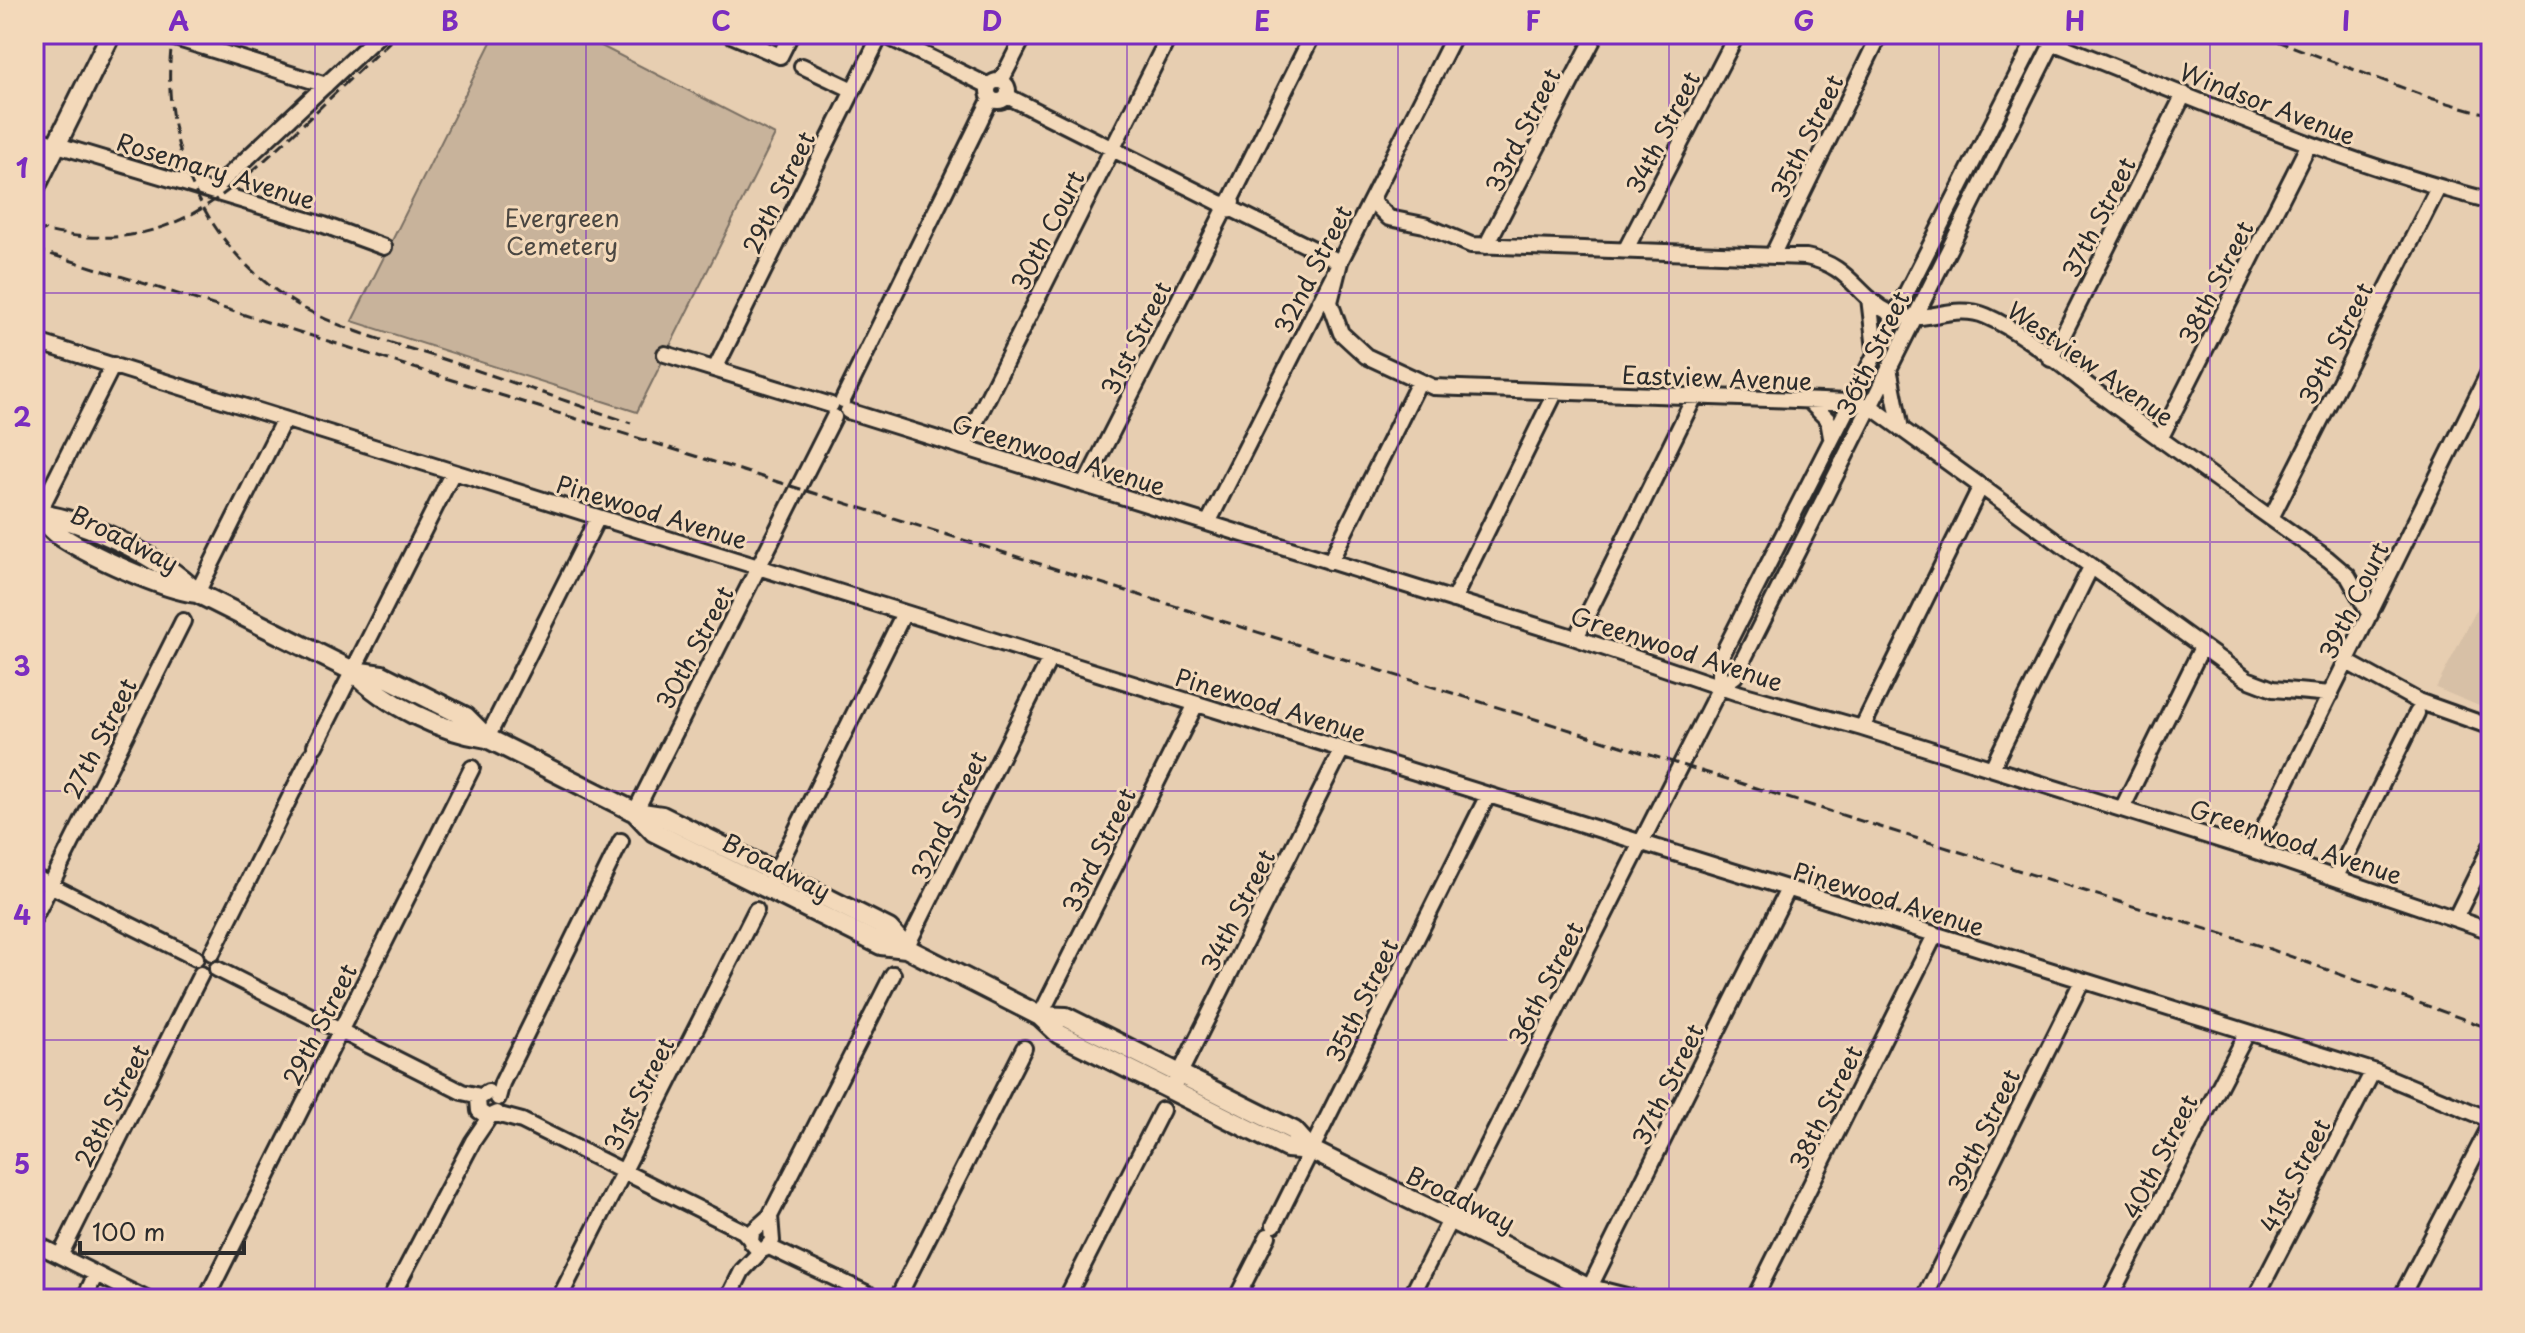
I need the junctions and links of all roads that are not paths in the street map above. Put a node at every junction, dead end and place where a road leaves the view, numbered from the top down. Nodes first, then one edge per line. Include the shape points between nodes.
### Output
1 (111, 34) edge
2 (162, 34) edge
3 (380, 34) edge
4 (729, 34) edge
5 (791, 34) edge
6 (881, 34) edge
7 (1025, 34) edge
8 (1170, 34) edge
9 (1313, 34) edge
10 (1455, 34) edge
11 (1596, 34) edge
12 (1737, 34) edge
13 (1880, 34) edge
14 (2036, 35) edge
15 (2055, 38) edge
16 (802, 66) dead end
17 (326, 85) junction
18 (994, 88) junction
19 (853, 90) junction
20 (2184, 94) junction
21 (34, 138) edge
22 (2309, 144) junction
23 (56, 145) junction
24 (1113, 148) junction
25 (2438, 188) junction
26 (34, 190) edge
27 (212, 191) junction
28 (1371, 200) junction
29 (2491, 201) edge
30 (1227, 206) junction
31 (1486, 246) junction
32 (384, 247) dead end
33 (1626, 249) junction
34 (1772, 256) junction
35 (1340, 262) junction
36 (1934, 279) junction
37 (1869, 298) junction
38 (1951, 310) junction
39 (1893, 314) junction
40 (1914, 317) junction
41 (34, 341) edge
42 (1875, 350) junction
43 (665, 354) dead end
44 (2051, 359) junction
45 (113, 365) junction
46 (1889, 368) junction
47 (2491, 368) edge
48 (715, 369) junction
49 (1419, 382) junction
50 (1555, 393) junction
51 (1695, 396) junction
52 (1849, 402) junction
53 (1811, 403) junction
54 (1870, 406) junction
55 (839, 408) junction
56 (284, 419) junction
57 (1902, 430) junction
58 (1831, 437) junction
59 (2160, 439) junction
60 (963, 447) junction
61 (453, 472) junction
62 (1085, 485) junction
63 (1980, 488) junction
64 (36, 513) edge
65 (598, 517) junction
66 (2271, 518) junction
67 (1208, 523) junction
68 (1330, 562) junction
69 (2091, 567) junction
70 (760, 568) junction
71 (197, 593) junction
72 (1453, 600) junction
73 (904, 613) junction
74 (2370, 615) junction
75 (183, 621) dead end
76 (1576, 638) junction
77 (2202, 647) junction
78 (1050, 658) junction
79 (2347, 662) junction
80 (353, 671) junction
81 (1720, 687) junction
82 (2331, 694) junction
83 (1196, 704) junction
84 (2417, 713) dead end
85 (2491, 727) edge
86 (1862, 728) junction
87 (487, 738) junction
88 (1342, 749) junction
89 (472, 768) dead end
90 (1992, 768) junction
91 (1488, 795) junction
92 (2122, 809) junction
93 (635, 812) junction
94 (621, 841) dead end
95 (1640, 843) junction
96 (2491, 846) edge
97 (2253, 850) junction
98 (34, 877) edge
99 (2336, 877) junction
100 (771, 880) junction
101 (50, 885) junction
102 (1788, 889) junction
103 (756, 910) dead end
104 (2456, 917) junction
105 (34, 918) edge
106 (2491, 931) edge
107 (1935, 935) junction
108 (906, 948) junction
109 (212, 953) junction
110 (196, 958) junction
111 (217, 969) junction
112 (201, 974) junction
113 (893, 974) dead end
114 (2082, 981) junction
115 (1040, 1016) junction
116 (341, 1030) junction
117 (2247, 1033) junction
118 (1024, 1048) dead end
119 (2373, 1071) junction
120 (1176, 1082) junction
121 (490, 1102) junction
122 (1162, 1110) dead end
123 (2491, 1122) edge
124 (1311, 1150) junction
125 (624, 1172) junction
126 (1450, 1220) junction
127 (759, 1238) junction
128 (34, 1243) edge
129 (60, 1256) junction
130 (96, 1274) junction
131 (1591, 1296) edge
132 (84, 1299) edge
133 (146, 1299) edge
134 (206, 1299) edge
135 (390, 1299) edge
136 (559, 1299) edge
137 (728, 1299) edge
138 (879, 1299) edge
139 (897, 1299) edge
140 (1066, 1299) edge
141 (1236, 1299) edge
142 (1410, 1299) edge
143 (1630, 1299) edge
144 (1754, 1299) edge
145 (1924, 1299) edge
146 (2109, 1299) edge
147 (2255, 1299) edge
148 (2400, 1299) edge

1 - 23 main road
2 - 17 street
3 - 17 street
4 - 5 street via 780,56
6 - 18 street
6 - 19 street, 29th Street
7 - 18 street, 30th Street
8 - 24 street, 30th Court
9 - 30 street, 31st Street
10 - 28 street, 32nd Street
11 - 31 street, 33rd Street
12 - 33 street, 34th Street
13 - 34 street, 35th Street
14 - 15 street, Windsor Avenue
14 - 39 street, 36th Street
15 - 20 street, Windsor Avenue
15 - 36 street, 36th Street
16 - 19 street
17 - 27 street
18 - 24 street via 1000,101 1007,96
18 - 55 street, 30th Street
19 - 48 street, 29th Street
20 - 22 street, Windsor Avenue
20 - 44 street, 37th Street
21 - 23 street, Rosemary Avenue
22 - 25 street, Windsor Avenue
22 - 59 street, 38th Street
23 - 26 main road
23 - 27 street, Rosemary Avenue
24 - 30 street
24 - 60 street, 30th Court
25 - 29 street, Windsor Avenue
25 - 66 street, 39th Street
27 - 32 street, Rosemary Avenue
28 - 31 street, Westview Avenue via 1389,218
28 - 35 street, 32nd Street
30 - 35 street
30 - 62 street, 31st Street
31 - 33 street, Westview Avenue
33 - 34 street, Westview Avenue
34 - 37 street, Westview Avenue via 1823,260 1840,268
35 - 49 street, Eastview Avenue via 1330,302 1341,333 1366,356
35 - 67 street, 32nd Street
36 - 38 street via 1940,299
36 - 40 street, 36th Street
37 - 39 street, Westview Avenue
37 - 42 street
38 - 40 street, Westview Avenue
38 - 44 street, Westview Avenue via 1992,319
39 - 40 street, Westview Avenue
39 - 42 street, 36th Street
40 - 46 street, 36th Street
41 - 45 street, Pinewood Avenue
42 - 52 street, 36th Street
43 - 48 street, Greenwood Avenue
44 - 59 street, Westview Avenue
45 - 56 street, Pinewood Avenue
45 - 64 street
46 - 54 street, 36th Street
46 - 57 street
47 - 74 street, 39th Court
48 - 55 street, Greenwood Avenue
49 - 50 street, Eastview Avenue via 1450,390
49 - 68 street
50 - 51 street, Eastview Avenue
50 - 72 street
51 - 53 street, Eastview Avenue
51 - 76 street
52 - 53 street, Eastview Avenue
52 - 54 street, Eastview Avenue
52 - 58 street, 36th Street
53 - 58 street via 1828,420
54 - 57 street, Eastview Avenue
54 - 81 street, 36th Street via 1735,676
55 - 60 street, Greenwood Avenue
55 - 70 street, 30th Street
56 - 61 street, Pinewood Avenue
56 - 71 street
57 - 63 street, Eastview Avenue
58 - 81 street, 36th Street via 1720,659
59 - 66 street, Westview Avenue
60 - 62 street, Greenwood Avenue
61 - 65 street, Pinewood Avenue
61 - 80 street
62 - 67 street, Greenwood Avenue
63 - 69 street, Eastview Avenue
63 - 86 street
64 - 71 main road, Broadway via 71,541 170,590
65 - 70 street, Pinewood Avenue
65 - 87 street
66 - 74 street, Westview Avenue via 2348,576
67 - 68 street, Greenwood Avenue
68 - 72 street, Greenwood Avenue
69 - 77 street, Eastview Avenue
69 - 90 street
70 - 73 street, Pinewood Avenue
70 - 93 street, 30th Street
71 - 80 main road, Broadway
72 - 76 street, Greenwood Avenue
73 - 78 street, Pinewood Avenue
73 - 100 street
74 - 79 street, 39th Court
75 - 101 street, 27th Street
76 - 81 street, Greenwood Avenue
77 - 82 street, Eastview Avenue via 2264,687
77 - 92 street
78 - 83 street, Pinewood Avenue
78 - 108 street, 32nd Street
79 - 82 street, 39th Court
79 - 85 street via 2418,701
80 - 87 main road, Broadway via 382,675 466,717
80 - 109 street
81 - 86 street, Greenwood Avenue
81 - 95 street, 36th Street
82 - 97 street, 39th Court
83 - 88 street, Pinewood Avenue
83 - 115 street, 33rd Street
84 - 99 street
86 - 90 street, Greenwood Avenue
87 - 93 main road, Broadway
88 - 91 street, Pinewood Avenue
88 - 120 street, 34th Street
89 - 116 street, 29th Street
90 - 92 street, Greenwood Avenue
91 - 95 street, Pinewood Avenue
91 - 124 street, 35th Street
92 - 97 street, Greenwood Avenue
93 - 100 main road, Broadway via 654,832
94 - 121 street
95 - 102 street, Pinewood Avenue
95 - 126 street, 36th Street
96 - 104 street
97 - 99 street, Greenwood Avenue
98 - 101 street
99 - 104 street, Greenwood Avenue
100 - 108 main road, Broadway via 881,945
101 - 105 street, 27th Street
101 - 110 street
102 - 107 street, Pinewood Avenue
102 - 131 street, 37th Street
103 - 125 street, 31st Street
104 - 106 street, Greenwood Avenue
107 - 114 street, Pinewood Avenue
107 - 144 street, 38th Street
108 - 115 main road, Broadway
109 - 110 street
109 - 111 street
110 - 112 street
111 - 112 street
111 - 116 street
112 - 129 street, 28th Street
113 - 127 street
114 - 117 street, Pinewood Avenue
114 - 145 street, 39th Street
115 - 120 main road, Broadway via 1059,1034
116 - 121 street
116 - 134 street, 29th Street
117 - 119 street, Pinewood Avenue
117 - 146 street, 40th Street
118 - 139 street
119 - 123 street, Pinewood Avenue
119 - 147 street, 41st Street
120 - 124 main road, Broadway via 1287,1148
121 - 125 street
121 - 135 street
122 - 140 street
123 - 148 street
124 - 126 main road, Broadway
124 - 141 street, 35th Street
125 - 127 street
125 - 136 street, 31st Street
126 - 131 main road, Broadway
126 - 142 street, 36th Street
127 - 137 street
127 - 138 street
128 - 129 street
129 - 130 street
130 - 132 street
130 - 133 street
131 - 143 main road, Broadway

